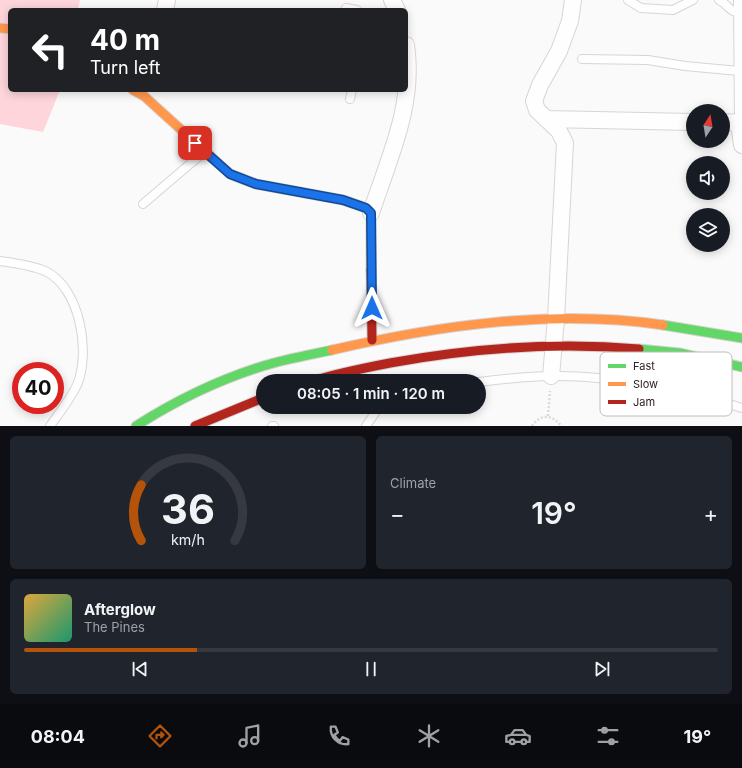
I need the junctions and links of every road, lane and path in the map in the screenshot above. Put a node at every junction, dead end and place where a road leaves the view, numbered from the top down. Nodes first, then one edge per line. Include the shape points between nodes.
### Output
1 (573, 0) edge
2 (628, 0) edge
3 (693, 0) edge
4 (719, 0) edge
5 (739, 6) edge
6 (408, 58) edge
7 (582, 59) dead end
8 (739, 71) junction
9 (408, 74) edge
10 (141, 92) edge
11 (352, 92) edge
12 (407, 92) edge
13 (350, 99) dead end
14 (546, 119) junction
15 (686, 122) edge
16 (730, 122) edge
17 (741, 123) edge
18 (742, 145) edge
19 (205, 152) junction
20 (143, 204) dead end
21 (371, 213) junction
22 (0, 261) edge
23 (556, 319) junction
24 (742, 338) edge
25 (372, 340) junction
26 (554, 345) junction
27 (672, 352) edge
28 (333, 362) junction
29 (732, 365) edge
30 (742, 367) edge
31 (320, 374) edge
32 (551, 376) junction
33 (600, 379) edge
34 (486, 381) edge
35 (256, 401) edge
36 (732, 406) edge
37 (742, 408) edge
38 (374, 414) edge
39 (548, 416) junction
40 (50, 426) edge
41 (136, 426) edge
42 (195, 426) edge
43 (366, 426) edge
44 (532, 426) edge
45 (561, 426) edge

1 - 14 street via 570,21 559,51 534,101 537,110
2 - 3 lane via 641,8 668,10
4 - 5 lane via 724,2 731,12
5 - 8 lane
6 - 9 street
7 - 8 lane via 648,60
8 - 17 lane
10 - 19 street
11 - 13 lane
12 - 21 street via 397,136
14 - 15 street
14 - 23 street via 559,130 565,143
16 - 17 street
17 - 18 street
19 - 20 lane
19 - 21 street via 230,174 256,184 343,200 366,208
21 - 25 street
22 - 40 lane via 45,271 61,282 79,318 82,339 80,374 68,402
23 - 24 street via 670,326
23 - 25 street via 502,321
23 - 26 street
25 - 28 street
26 - 27 street
26 - 28 street
26 - 32 street
28 - 31 street
28 - 41 street via 262,367 202,390
29 - 30 street
32 - 33 lane
32 - 34 lane
32 - 39 path
35 - 42 street
36 - 37 lane
38 - 43 lane
39 - 44 path via 536,421
39 - 45 path

